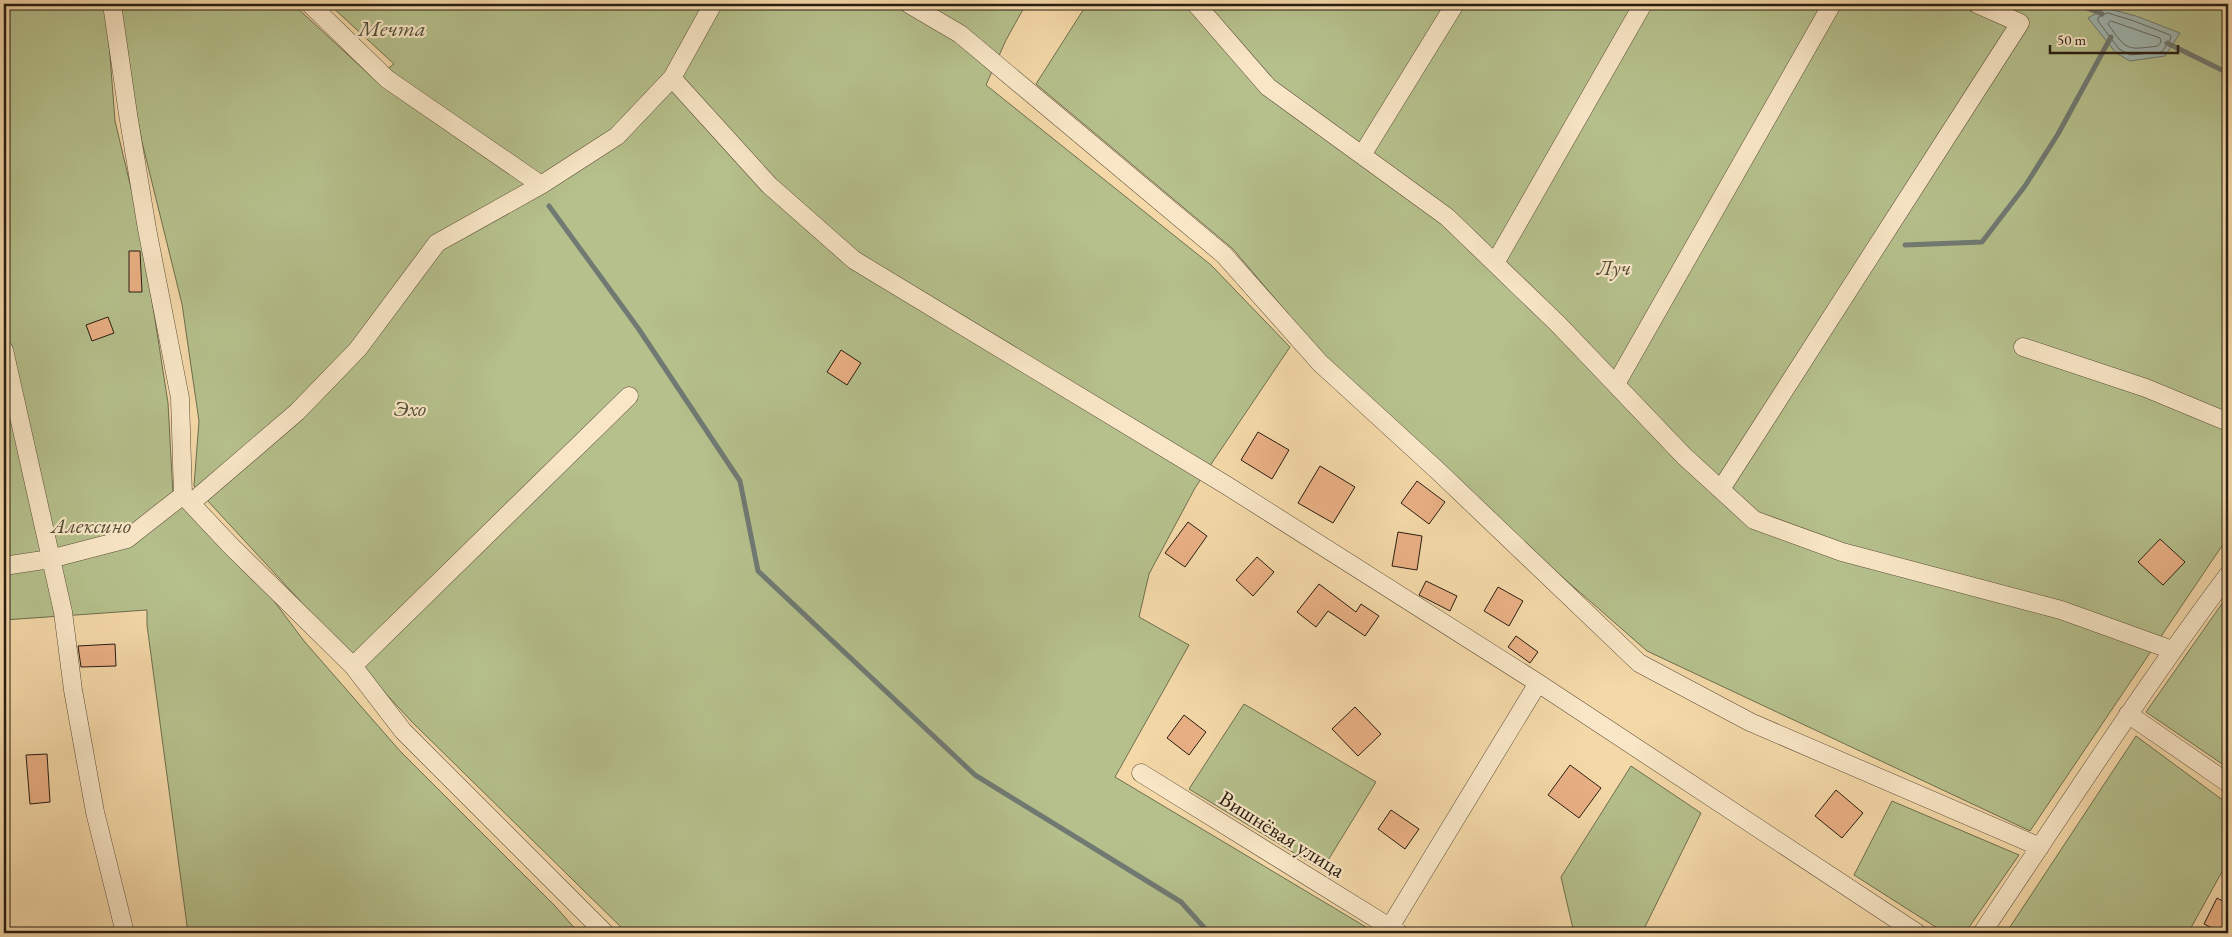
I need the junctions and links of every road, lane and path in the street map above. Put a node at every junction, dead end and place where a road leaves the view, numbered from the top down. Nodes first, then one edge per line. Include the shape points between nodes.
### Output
1 (112, 4) edge
2 (310, 4) edge
3 (713, 4) edge
4 (909, 4) edge
5 (1196, 4) edge
6 (1455, 4) edge
7 (1643, 4) edge
8 (1832, 4) edge
9 (1977, 4) edge
10 (672, 78) junction
11 (1362, 155) junction
12 (541, 185) junction
13 (1495, 263) junction
14 (2022, 347) dead end
15 (4, 350) edge
16 (1616, 384) junction
17 (629, 396) dead end
18 (2228, 422) edge
19 (1721, 489) junction
20 (187, 499) junction
21 (50, 559) junction
22 (4, 566) edge
23 (2228, 576) edge
24 (2172, 650) junction
25 (353, 666) junction
26 (1538, 683) junction
27 (2128, 714) junction
28 (1141, 773) dead end
29 (2228, 783) edge
30 (2040, 848) junction
31 (1394, 930) edge
32 (125, 933) edge
33 (605, 933) edge
34 (1917, 933) edge
35 (1982, 933) edge

1 - 20 street via 147,229 180,398
2 - 12 street via 387,79
3 - 10 street
4 - 30 street via 960,34 1224,255 1320,363 1639,663 1750,722
5 - 11 street via 1268,87
6 - 11 street
7 - 13 street
8 - 16 street
9 - 19 street via 2020,24
10 - 12 street via 617,136
10 - 26 street via 769,185 854,260 1226,485
11 - 13 street via 1447,217
12 - 20 street via 436,243 358,349 297,412
13 - 16 street
14 - 18 street via 2146,388
15 - 21 street
16 - 19 street via 1684,456
17 - 25 street
19 - 24 street via 1754,520 1842,552 2061,610
20 - 21 street via 127,539
20 - 25 street
21 - 22 street
21 - 32 street via 62,612 95,812
23 - 24 street
24 - 27 street
25 - 33 street via 403,731
26 - 31 street
26 - 34 street
27 - 29 street
27 - 30 street
28 - 31 street, Вишнёвая улица
30 - 35 street

